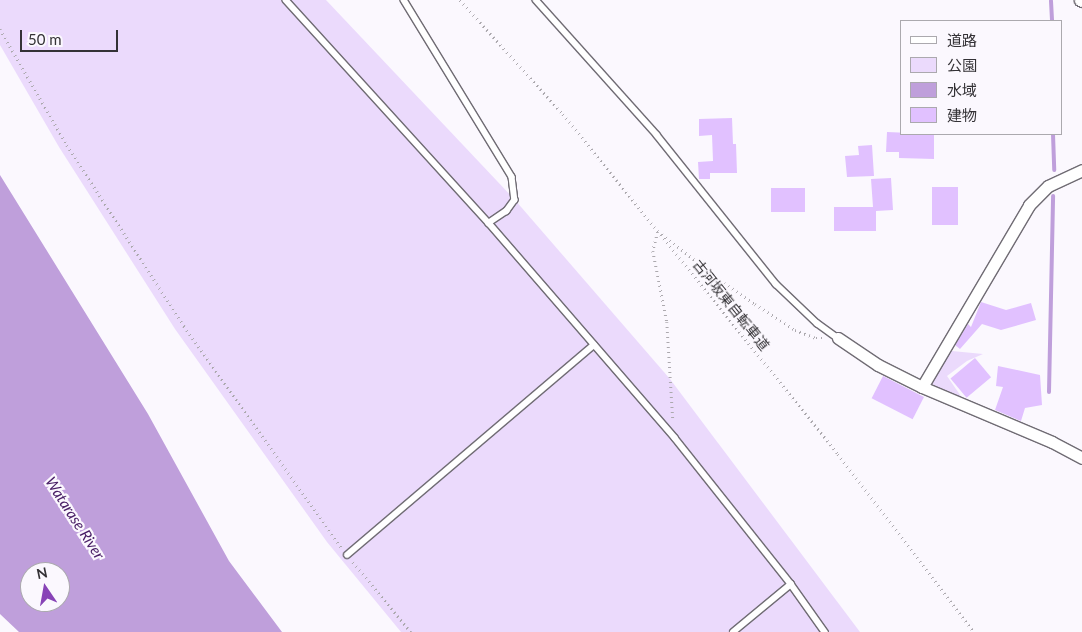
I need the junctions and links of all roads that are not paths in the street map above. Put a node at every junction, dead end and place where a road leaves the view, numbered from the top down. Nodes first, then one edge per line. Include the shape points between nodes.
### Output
1 (286, 0) edge
2 (404, 0) edge
3 (536, 0) edge
4 (1082, 170) edge
5 (489, 223) junction
6 (838, 338) joint
7 (594, 345) junction
8 (922, 387) junction
9 (1082, 458) edge
10 (347, 555) road end
11 (791, 584) junction
12 (733, 632) edge
13 (824, 632) edge

1 - 5 lane
2 - 5 lane via 512,177 515,200 507,211
3 - 6 lane via 657,135 776,284
4 - 8 street via 1048,186 1029,205
5 - 7 lane
6 - 8 street via 878,365
7 - 10 lane
7 - 11 lane via 675,438
8 - 9 street
11 - 12 lane
11 - 13 lane

